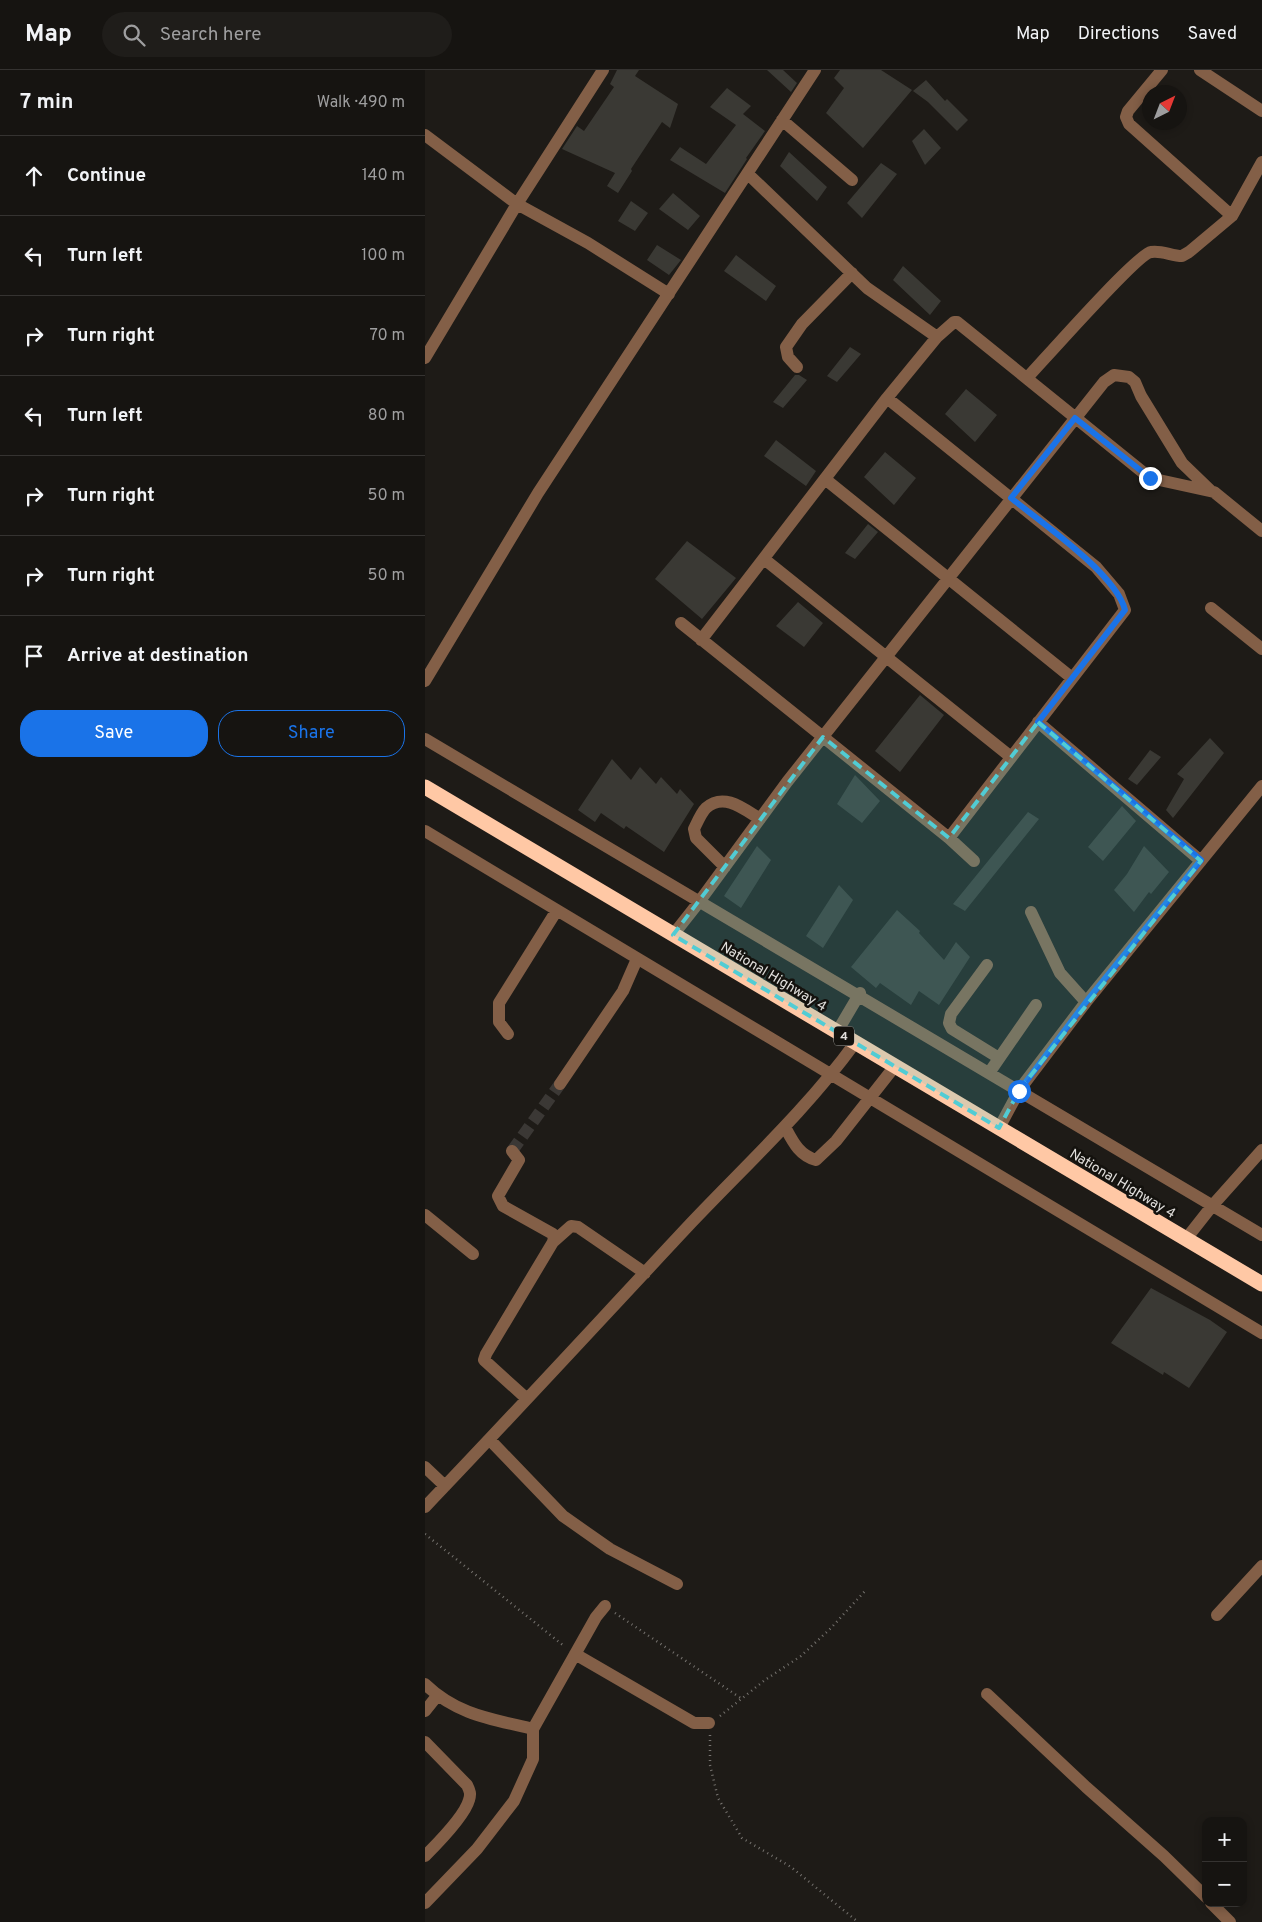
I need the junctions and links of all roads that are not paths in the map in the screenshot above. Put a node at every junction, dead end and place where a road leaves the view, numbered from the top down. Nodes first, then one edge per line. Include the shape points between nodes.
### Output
1 (603, 70) edge
2 (815, 70) edge
3 (1162, 70) edge
4 (1201, 70) edge
5 (1262, 112) edge
6 (783, 120) junction
7 (425, 135) edge
8 (1262, 162) edge
9 (749, 174) junction
10 (852, 180) dead end
11 (517, 204) junction
12 (1232, 216) junction
13 (852, 273) junction
14 (669, 294) junction
15 (937, 337) junction
16 (425, 358) edge
17 (797, 367) dead end
18 (1027, 378) junction
19 (887, 398) junction
20 (1075, 418) junction
21 (825, 479) junction
22 (1211, 492) junction
23 (1011, 498) junction
24 (1262, 532) edge
25 (764, 559) junction
26 (948, 578) junction
27 (1211, 608) dead end
28 (681, 623) dead end
29 (701, 640) junction
30 (1262, 649) edge
31 (886, 657) junction
32 (1072, 678) junction
33 (425, 681) edge
34 (1038, 722) junction
35 (823, 737) junction
36 (425, 739) edge
37 (1011, 757) junction
38 (1262, 786) edge
39 (425, 787) edge
40 (760, 819) junction
41 (425, 832) edge
42 (949, 838) junction
43 (1201, 860) junction
44 (974, 861) dead end
45 (725, 867) junction
46 (699, 902) junction
47 (557, 910) junction
48 (1031, 912) dead end
49 (673, 935) junction
50 (637, 959) junction
51 (987, 965) dead end
52 (859, 994) junction
53 (1086, 1002) junction
54 (1036, 1005) dead end
55 (837, 1032) junction
56 (508, 1034) dead end
57 (855, 1043) junction
58 (999, 1058) junction
59 (895, 1066) junction
60 (989, 1074) junction
61 (832, 1075) junction
62 (560, 1084) tunnel mouth
63 (1019, 1091) junction
64 (870, 1098) junction
65 (785, 1127) junction
66 (999, 1128) junction
67 (1262, 1150) edge
68 (512, 1151) tunnel mouth
69 (1212, 1206) junction
70 (425, 1216) edge
71 (1262, 1235) edge
72 (1186, 1239) junction
73 (553, 1242) junction
74 (473, 1254) dead end
75 (645, 1273) junction
76 (1262, 1284) edge
77 (1262, 1333) edge
78 (527, 1399) junction
79 (490, 1440) junction
80 (425, 1467) edge
81 (445, 1486) junction
82 (425, 1507) edge
83 (1262, 1566) edge
84 (677, 1584) dead end
85 (605, 1606) road end
86 (1217, 1615) dead end
87 (575, 1654) junction
88 (425, 1684) edge
89 (987, 1694) dead end
90 (437, 1696) junction
91 (425, 1711) edge
92 (709, 1723) road end
93 (533, 1729) junction
94 (425, 1742) edge
95 (425, 1856) edge
96 (1202, 1894) edge
97 (425, 1903) edge
98 (1215, 1907) edge
99 (1230, 1922) edge

1 - 11 street
2 - 6 street
3 - 12 street via 1129,111 1126,117 1129,124
4 - 5 street
6 - 9 street
6 - 10 street
7 - 11 street
8 - 12 street
9 - 13 street
9 - 14 street
11 - 14 street
11 - 16 street
12 - 18 street via 1182,256 1151,252 1143,256
13 - 15 street via 867,288
13 - 17 street via 802,324 790,341 786,348 788,357
14 - 33 street via 538,493
15 - 18 street via 951,323 957,322
15 - 19 street
18 - 20 street
19 - 21 street
19 - 23 street
20 - 22 street via 1150,478
20 - 22 street via 1104,382 1114,375 1129,378 1135,382 1182,463
20 - 23 street
21 - 25 street
21 - 26 street
22 - 24 street
23 - 26 street
23 - 32 street via 1096,567 1123,602 1125,610
25 - 29 street
25 - 31 street
26 - 31 street
26 - 32 street
27 - 30 street
28 - 29 street
29 - 35 street
31 - 35 street
31 - 37 street
32 - 34 street
34 - 37 street
34 - 43 street
35 - 40 street
35 - 42 street
36 - 46 street
37 - 42 street
38 - 43 street
39 - 49 highway, National Highway 4 / 4
40 - 45 street
40 - 45 street via 735,803 717,801 705,809 694,829 696,838
41 - 47 street
42 - 44 street
43 - 53 street
45 - 46 street
46 - 49 street
46 - 52 street
47 - 50 street
47 - 56 street via 499,1003 499,1022
48 - 53 street via 1060,973
49 - 55 highway, National Highway 4 / 4
50 - 61 street
50 - 62 street via 623,991
51 - 58 street via 951,1014 949,1023 952,1029
52 - 55 street
52 - 60 street
53 - 63 street
54 - 58 street
55 - 57 highway, National Highway 4 / 4
57 - 59 highway, National Highway 4 / 4
57 - 61 street
58 - 60 street
59 - 64 street
59 - 66 highway, National Highway 4 / 4
60 - 63 street
61 - 64 street
61 - 65 street
63 - 66 street
63 - 69 street
64 - 65 street via 836,1141 816,1160 806,1158 798,1150
64 - 77 street
65 - 75 street
66 - 72 highway, National Highway 4 / 4
67 - 69 street
68 - 73 street via 519,1160 498,1196 503,1206 553,1234
69 - 71 street
69 - 72 street
70 - 74 street
72 - 76 highway, National Highway 4 / 4
73 - 75 street via 571,1226 578,1227
73 - 78 street via 484,1360
75 - 78 street
78 - 79 street
79 - 81 street
79 - 84 street via 563,1516 610,1549
80 - 81 street
81 - 82 street
83 - 86 street
85 - 87 street
87 - 92 street via 694,1724
87 - 93 street
88 - 90 street
89 - 96 street
90 - 91 street
90 - 93 street via 467,1712
93 - 97 street via 533,1759 514,1801 477,1849
94 - 95 street via 467,1785 471,1794 469,1802 442,1839
98 - 99 street

